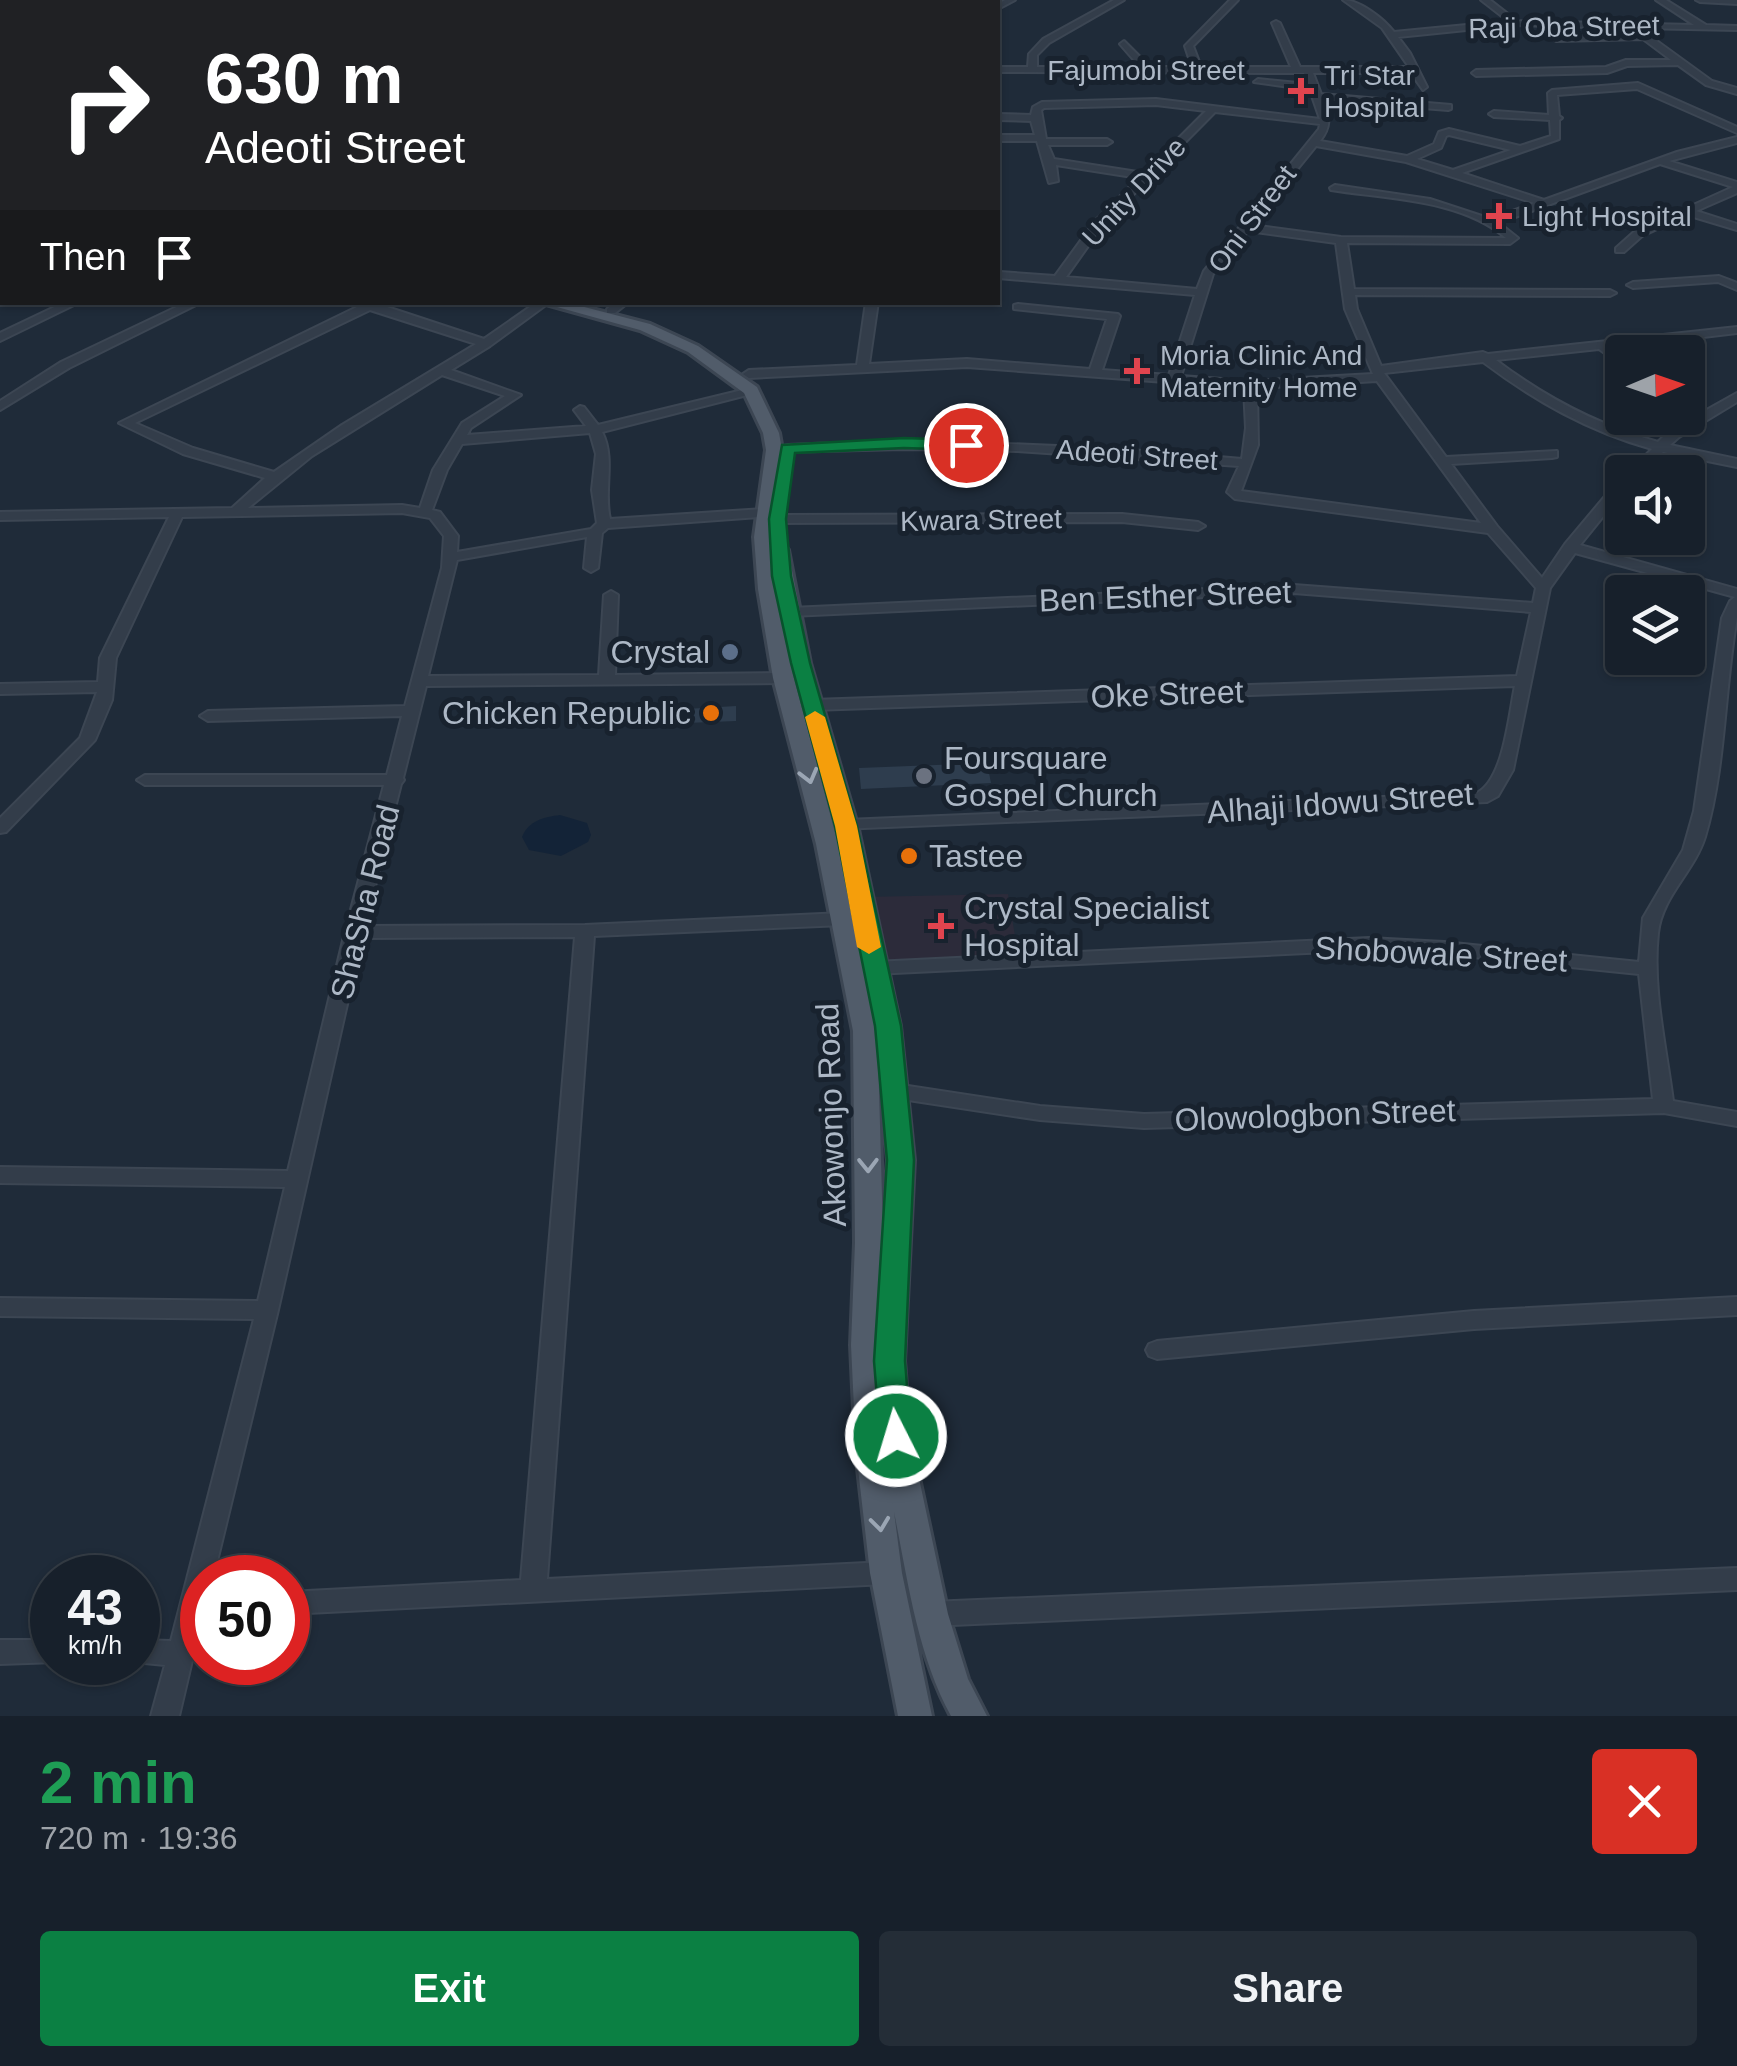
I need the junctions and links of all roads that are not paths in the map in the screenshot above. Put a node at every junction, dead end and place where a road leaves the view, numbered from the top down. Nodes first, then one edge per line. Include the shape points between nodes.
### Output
1 (1120, 0) edge
2 (1234, 0) edge
3 (1347, 0) edge
4 (1485, 0) edge
5 (1660, 0) edge
6 (1700, 0) edge
7 (1737, 2) edge
8 (1515, 22) junction
9 (1276, 23) dead end
10 (1628, 24) junction
11 (1704, 27) junction
12 (1737, 28) edge
13 (1392, 35) junction
14 (1644, 36) junction
15 (1556, 38) dead end
16 (1124, 44) dead end
17 (1679, 62) junction
18 (1302, 68) junction
19 (1000, 70) edge
20 (1032, 70) junction
21 (1414, 70) junction
22 (1148, 71) junction
23 (1198, 71) junction
24 (1476, 73) dead end
25 (1258, 82) dead end
26 (1423, 87) dead end
27 (1737, 91) edge
28 (1315, 92) junction
29 (1448, 107) dead end
30 (1213, 108) junction
31 (1494, 114) dead end
32 (1000, 117) edge
33 (1034, 118) junction
34 (1556, 118) junction
35 (1325, 122) junction
36 (1737, 130) edge
37 (1000, 138) edge
38 (1040, 140) junction
39 (1737, 140) edge
40 (1107, 142) dead end
41 (1311, 142) junction
42 (1520, 150) junction
43 (1408, 159) junction
44 (1054, 162) junction
45 (1658, 162) junction
46 (1454, 174) junction
47 (1147, 176) junction
48 (1053, 181) dead end
49 (1737, 187) edge
50 (1335, 188) dead end
51 (1544, 203) junction
52 (1687, 212) junction
53 (1490, 222) junction
54 (1737, 226) edge
55 (1242, 227) junction
56 (1341, 240) junction
57 (1620, 250) dead end
58 (1000, 274) dead end
59 (1059, 279) junction
60 (1632, 285) dead end
61 (1737, 287) edge
62 (1199, 292) junction
63 (1348, 292) junction
64 (1610, 293) dead end
65 (69, 305) edge
66 (190, 305) edge
67 (364, 305) edge
68 (369, 305) edge
69 (542, 305) edge
70 (559, 305) edge
71 (872, 305) edge
72 (618, 307) edge
73 (1018, 308) dead end
74 (1737, 330) edge
75 (0, 337) edge
76 (486, 344) junction
77 (1602, 345) junction
78 (1605, 348) edge
79 (1483, 356) junction
80 (863, 366) junction
81 (438, 370) junction
82 (1096, 370) junction
83 (1379, 374) junction
84 (1174, 378) junction
85 (750, 382) junction
86 (1250, 385) junction
87 (1737, 397) edge
88 (0, 406) edge
89 (580, 410) dead end
90 (597, 430) junction
91 (458, 440) junction
92 (1659, 448) junction
93 (788, 449) junction
94 (1552, 454) dead end
95 (1652, 455) edge
96 (1444, 461) junction
97 (1246, 463) junction
98 (1737, 463) edge
99 (272, 476) junction
100 (1605, 505) edge
101 (425, 512) junction
102 (234, 513) junction
103 (176, 514) junction
104 (772, 516) junction
105 (1, 518) edge
106 (1198, 526) dead end
107 (599, 528) junction
108 (1492, 529) junction
109 (1570, 547) junction
110 (451, 557) junction
111 (591, 568) dead end
112 (1543, 588) junction
113 (612, 595) dead end
114 (1737, 597) edge
115 (1539, 608) junction
116 (791, 612) junction
117 (783, 678) junction
118 (607, 679) junction
119 (421, 680) junction
120 (1521, 681) junction
121 (105, 687) junction
122 (0, 689) edge
123 (413, 711) junction
124 (808, 715) junction
125 (208, 716) dead end
126 (145, 780) dead end
127 (396, 780) junction
128 (846, 826) junction
129 (0, 828) edge
130 (843, 919) junction
131 (585, 931) junction
132 (354, 932) junction
133 (874, 968) junction
134 (1649, 969) junction
135 (896, 1101) junction
136 (1664, 1106) junction
137 (867, 1112) junction
138 (1737, 1119) edge
139 (0, 1175) edge
140 (295, 1178) junction
141 (1737, 1306) edge
142 (0, 1307) edge
143 (267, 1310) junction
144 (1157, 1350) dead end
145 (209, 1555) edge
146 (886, 1573) junction
147 (1737, 1579) edge
148 (534, 1590) junction
149 (310, 1602) edge
150 (931, 1614) junction
151 (0, 1652) edge
152 (30, 1652) edge
153 (180, 1656) edge
154 (164, 1716) edge
155 (915, 1716) edge
156 (970, 1716) edge

1 - 20 street via 1046,41 1033,54
2 - 23 street via 1189,46
3 - 13 street
4 - 8 street
5 - 11 street
6 - 7 street
8 - 10 street, Raji Oba Street
8 - 13 street, Raji Oba Street
9 - 18 street
10 - 11 street, Raji Oba Street
10 - 14 street
11 - 12 street, Raji Oba Street
13 - 21 street
14 - 15 street
14 - 17 street
16 - 22 street
17 - 24 street
17 - 27 street via 1708,83
18 - 21 street, Fajumobi Street
18 - 23 street, Fajumobi Street
18 - 28 street
19 - 20 street, Fajumobi Street
20 - 22 street, Fajumobi Street
21 - 26 street
22 - 23 street, Fajumobi Street
25 - 28 street
28 - 29 street
28 - 35 street
30 - 33 street via 1042,105
30 - 35 street
30 - 47 street, Unity Drive
31 - 34 street
32 - 33 street
33 - 38 street
34 - 36 street via 1552,93 1638,86
34 - 42 street via 1556,137
35 - 41 street, Oni Street
37 - 38 street
38 - 40 street
38 - 44 street
39 - 45 street
41 - 43 street
41 - 55 street, Oni Street
42 - 43 street via 1449,132 1438,146
42 - 46 street
43 - 46 street
44 - 47 street
44 - 48 street
45 - 49 street
45 - 51 street
46 - 51 street
47 - 59 street, Unity Drive via 1099,223
49 - 52 street
50 - 53 street via 1390,193
51 - 53 street
52 - 54 street
52 - 57 street via 1638,234
53 - 56 street via 1513,238
55 - 56 street
55 - 62 street, Oni Street
56 - 63 street
58 - 59 street
59 - 62 street
60 - 61 street via 1719,279
62 - 84 street, Oni Street
63 - 64 street
63 - 83 street
65 - 75 street
66 - 88 street via 65,365
67 - 99 street via 125,422 188,451
68 - 76 street
69 - 76 street
70 - 85 main road, Akowonjo Road via 670,337
71 - 80 street
72 - 85 main road, Akowonjo Road via 686,337
73 - 82 street via 1114,316
74 - 77 street
76 - 81 street
77 - 78 street
77 - 79 street
79 - 83 street
79 - 92 street via 1558,410
80 - 82 street
80 - 85 street
81 - 91 street via 515,394 466,426
81 - 99 street
82 - 84 street
83 - 86 street
83 - 96 street
84 - 86 street
85 - 90 street
85 - 93 main road, Akowonjo Road via 766,389
85 - 104 main road, Akowonjo Road via 774,450
86 - 97 street
87 - 92 street
89 - 90 street
90 - 91 street
90 - 107 street via 606,455 597,484
91 - 101 street
92 - 95 street
92 - 98 street
93 - 97 street, Adeoti Street via 904,443
93 - 104 main road, Akowonjo Road
94 - 96 street
96 - 108 street
97 - 108 street via 1234,492 1240,496
99 - 102 street
100 - 109 street, Alhaji Idowu Street
101 - 102 street
101 - 110 street via 446,527
102 - 103 street
103 - 105 street
103 - 121 street via 108,658
104 - 106 street, Kwara Street via 1122,518
104 - 107 street, Kwara Street
104 - 116 main road, Akowonjo Road
104 - 117 main road, Akowonjo Road via 768,589
107 - 110 street, Kwara Street
107 - 111 street
108 - 112 street
109 - 112 street, Alhaji Idowu Street
109 - 114 street
110 - 119 street, ShaSha Road
112 - 115 street, Alhaji Idowu Street
113 - 118 street
114 - 134 street via 1696,840 1652,914
115 - 116 street, Ben Esther Street via 1294,589
115 - 120 street, Alhaji Idowu Street
116 - 124 main road, Akowonjo Road
117 - 118 street
117 - 124 main road, Akowonjo Road
118 - 119 street
119 - 123 street, ShaSha Road
120 - 124 street, Oke Street
120 - 128 street, Alhaji Idowu Street via 1505,770 1481,798
121 - 122 street
121 - 129 street via 87,740
123 - 125 street
123 - 127 street, ShaSha Road
124 - 128 main road, Akowonjo Road
124 -> 130 main road, Akowonjo Road
126 - 127 street
127 - 132 street, ShaSha Road
128 - 133 main road, Akowonjo Road
130 - 131 street
130 - 137 main road, Akowonjo Road via 865,1031
131 - 132 street
131 - 148 street
132 - 140 street, ShaSha Road
133 - 134 street, Shobowale Street via 1368,944
133 - 135 main road, Akowonjo Road
134 - 136 street
135 - 136 street, Olowologbon Street via 1144,1120
135 - 137 main road
135 - 150 main road, Akowonjo Road via 901,1160 890,1361 896,1436
136 - 138 street, Olowologbon Street
137 -> 146 main road, Akowonjo Road via 866,1345
139 - 140 street
140 - 143 street, ShaSha Road
141 - 144 street via 1474,1320
142 - 143 street
143 - 145 street, ShaSha Road
146 - 148 street
146 - 155 main road, Akowonjo Road
147 - 150 street
148 - 149 street
150 - 156 main road, Akowonjo Road via 952,1684
151 - 152 street
153 - 154 street, ShaSha Road

